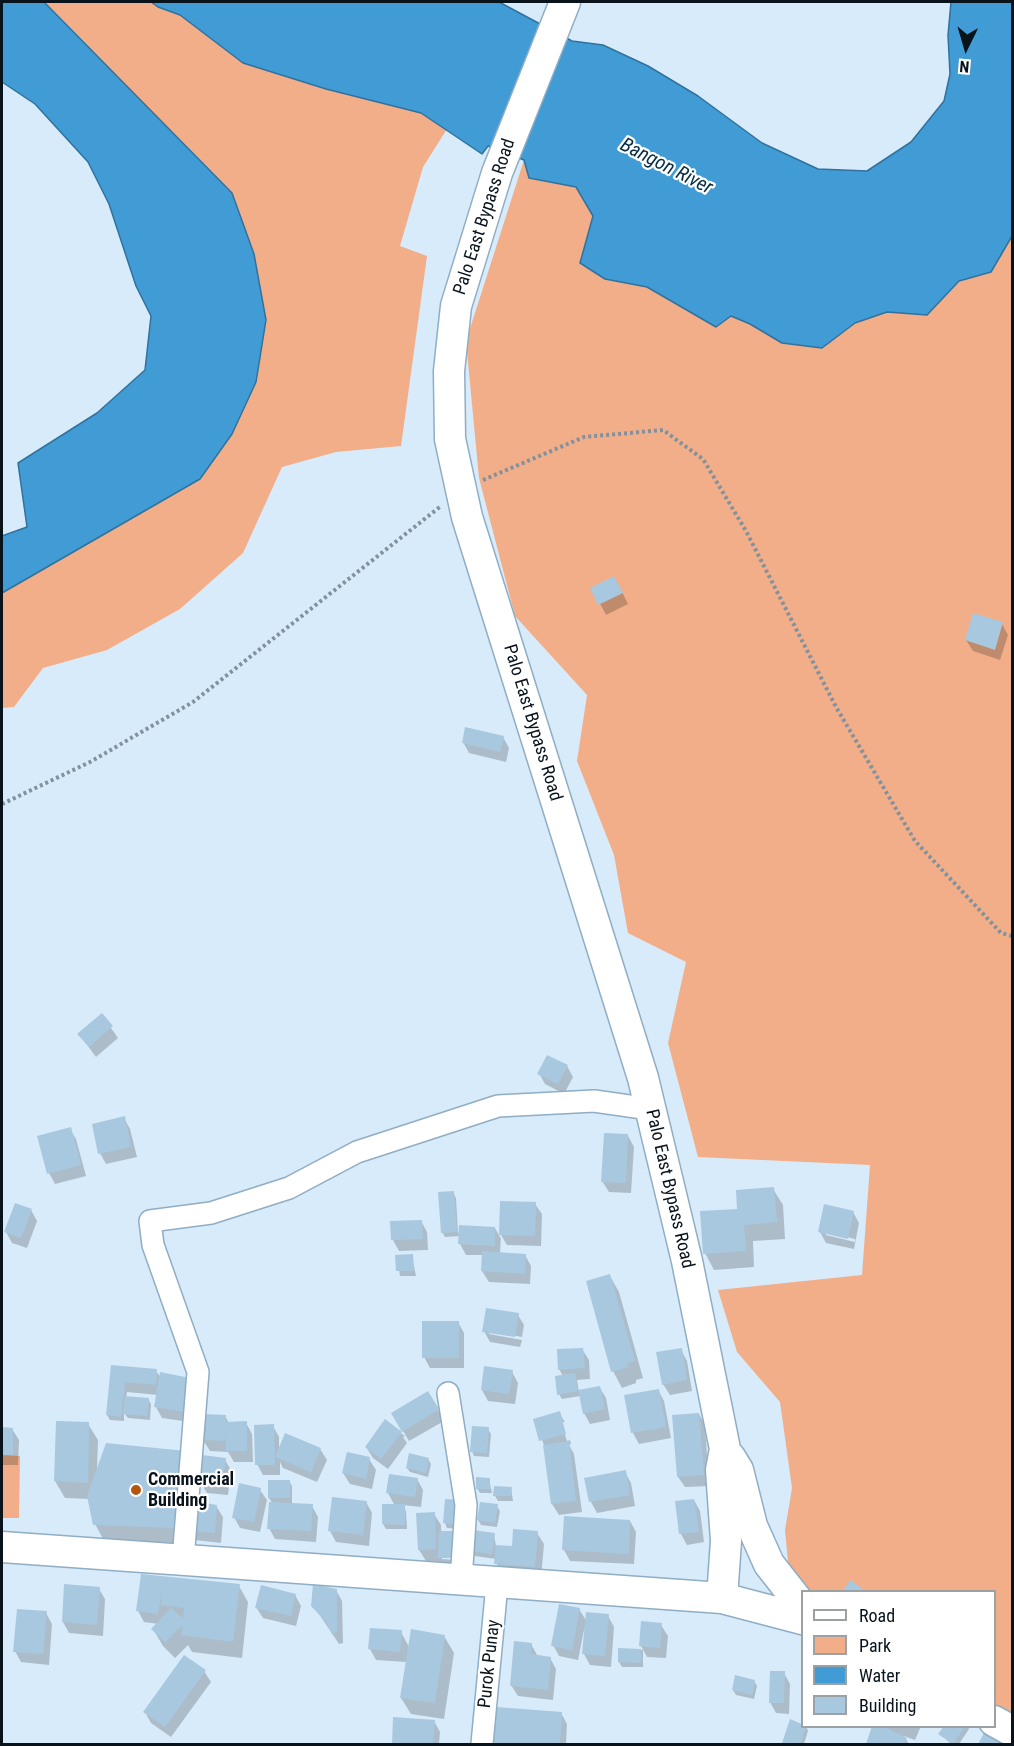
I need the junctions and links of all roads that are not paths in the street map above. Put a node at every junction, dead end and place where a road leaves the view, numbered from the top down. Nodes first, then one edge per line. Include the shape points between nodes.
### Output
1 (565, 2) edge
2 (650, 1109) junction
3 (448, 1392) dead end
4 (725, 1449) junction
5 (2, 1547) edge
6 (183, 1560) junction
7 (769, 1564) junction
8 (461, 1581) junction
9 (497, 1584) junction
10 (722, 1598) junction
11 (801, 1605) edge
12 (763, 1607) junction
13 (801, 1619) edge
14 (996, 1722) edge
15 (1012, 1731) edge
16 (482, 1744) edge

1 - 2 main road, Palo East Bypass Road via 497,173 456,306 448,371 450,439 461,490
2 - 4 main road, Palo East Bypass Road via 687,1262
2 - 6 street via 594,1101 498,1106 357,1152 289,1188 211,1213 150,1221 153,1245 198,1372
3 - 8 street via 466,1505
4 - 7 main road, Palo East Bypass Road via 738,1470 752,1526
4 - 10 main road, Palo East Bypass Road via 721,1470 726,1541
5 - 6 main road
6 - 8 main road
7 - 11 main road, Palo East Bypass Road
7 - 12 main road, Palo East Bypass Road via 779,1597
8 - 9 main road
9 - 10 main road
9 - 16 street, Purok Punay
10 - 12 main road
12 - 13 main road
14 - 15 main road

